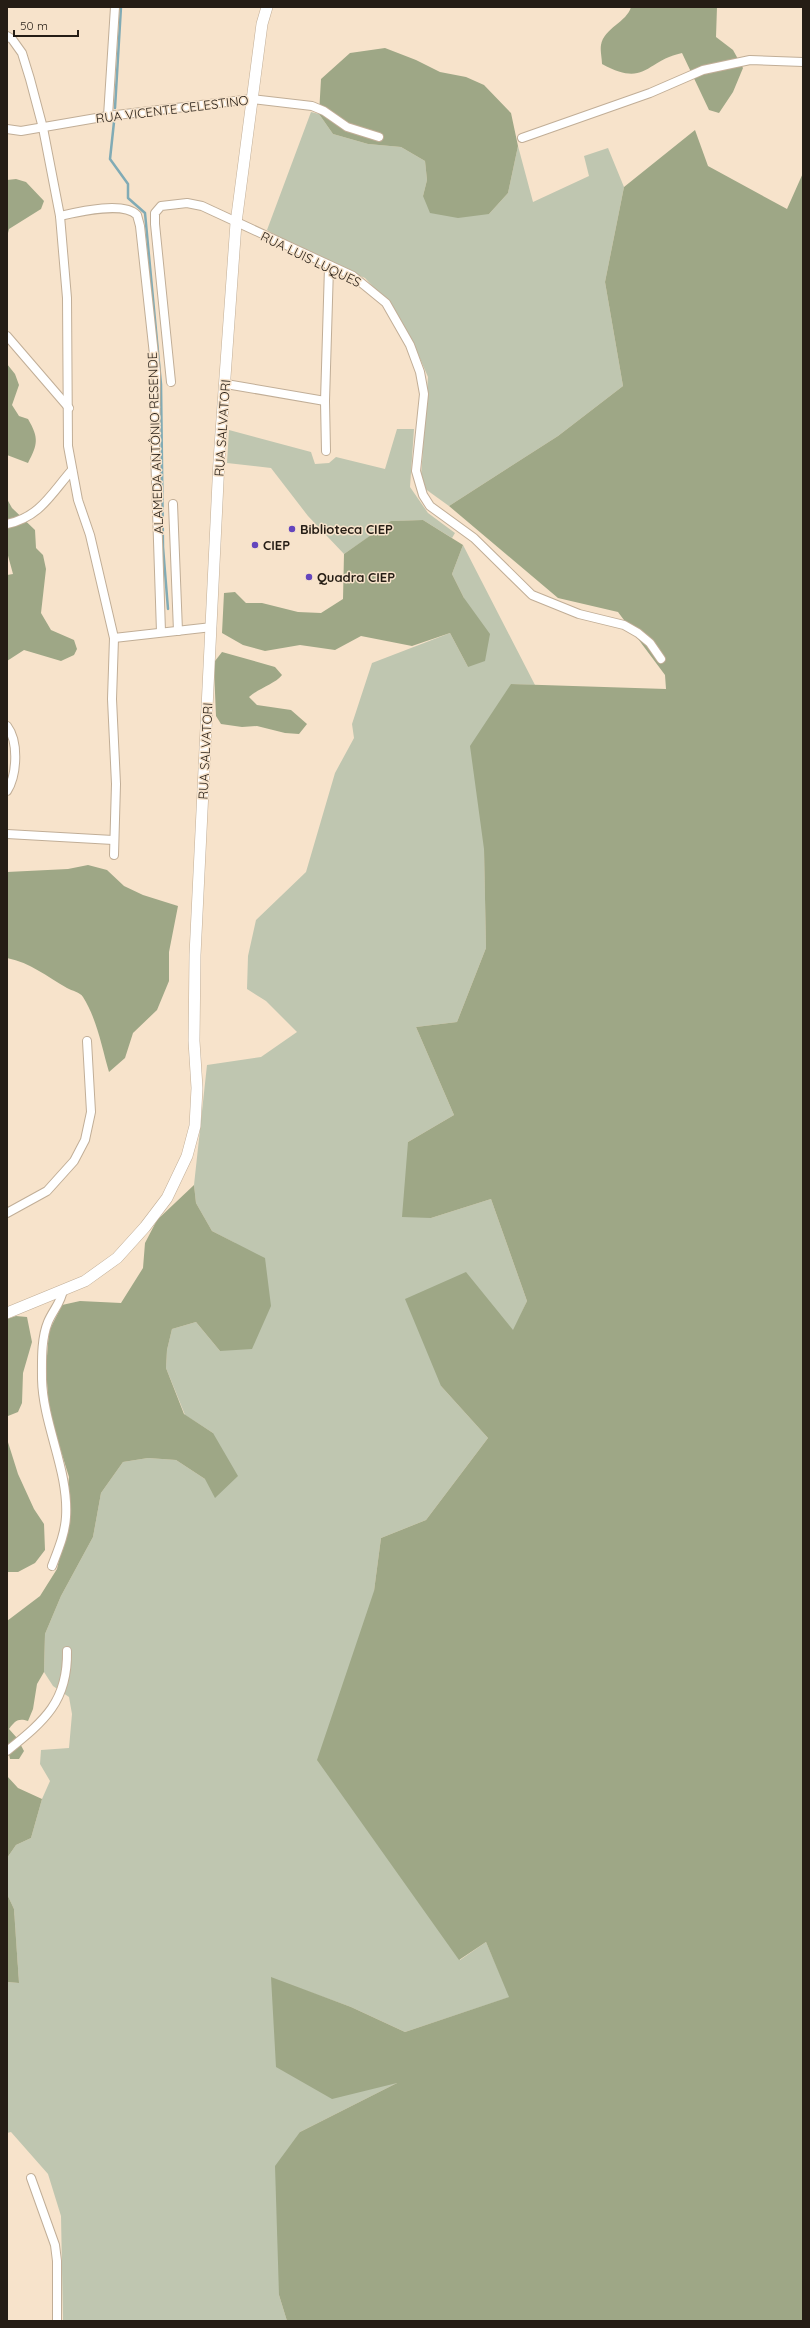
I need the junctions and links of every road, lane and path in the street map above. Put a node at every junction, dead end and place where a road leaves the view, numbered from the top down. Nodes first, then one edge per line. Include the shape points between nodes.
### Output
1 (115, 7) edge
2 (267, 7) edge
3 (7, 36) edge
4 (803, 62) edge
5 (252, 99) junction
6 (108, 116) junction
7 (43, 128) junction
8 (7, 129) edge
9 (379, 137) dead end
10 (522, 138) dead end
11 (60, 216) junction
12 (236, 223) junction
13 (155, 224) joint
14 (329, 267) junction
15 (7, 336) edge
16 (171, 382) dead end
17 (226, 384) junction
18 (325, 401) junction
19 (69, 408) junction
20 (326, 452) dead end
21 (72, 470) junction
22 (172, 504) dead end
23 (7, 524) edge
24 (212, 627) junction
25 (178, 630) junction
26 (161, 632) junction
27 (114, 638) junction
28 (661, 659) dead end
29 (7, 726) edge
30 (7, 792) edge
31 (7, 834) edge
32 (113, 840) junction
33 (114, 856) dead end
34 (87, 1041) dead end
35 (7, 1213) edge
36 (63, 1290) junction
37 (7, 1313) edge
38 (52, 1566) dead end
39 (67, 1651) dead end
40 (7, 1751) edge
41 (31, 2178) dead end
42 (57, 2321) edge

1 - 6 street
2 - 5 street, RUA SALVATORI via 262,24
3 - 7 street via 22,54
4 - 10 street via 750,60 710,68 650,93
5 - 6 street, RUA VICENTE CELESTINO
5 - 9 street, RUA VICENTE CELESTINO via 312,106 347,127
5 - 12 street, RUA SALVATORI
6 - 7 street, RUA VICENTE CELESTINO
7 - 8 street, RUA VICENTE CELESTINO via 21,131
7 - 11 street
11 - 19 street via 67,298
11 - 26 street, ALAMEDA ANTÔNIO RESENDE via 126,208 137,215 140,226 156,373 155,450
12 - 13 street, RUA LUIS LUQUES via 202,206 174,203 158,208
12 - 14 street, RUA LUIS LUQUES
12 - 17 street, RUA SALVATORI
13 - 16 street, ALAMEDA ANTÔNIO RESENDE
14 - 18 street
14 - 28 street, RUA LUIS LUQUES via 352,276 386,304 410,345 420,372 424,394 416,471 418,483 430,506 474,538 532,595 579,614 624,625 650,643
15 - 19 street
17 - 18 street
17 - 24 street, RUA SALVATORI
18 - 20 street
19 - 21 street via 68,446
21 - 23 street via 37,512 28,518
21 - 27 street
22 - 25 street, ALAMEDA ANTÔNIO RESENDE
24 - 25 street
24 - 36 street, RUA SALVATORI via 195,955 194,1041 197,1088 194,1126 186,1156 167,1198 145,1227 117,1258 84,1280
25 - 26 street
26 - 27 street
27 - 32 street via 112,699 116,784
29 - 30 street via 15,758 12,784
31 - 32 street
32 - 33 street
34 - 35 street via 90,1112 85,1140 74,1161 47,1191
36 - 37 street, RUA SALVATORI
36 - 38 street via 59,1304 48,1321 43,1345 42,1381 65,1493 66,1516 64,1534
39 - 40 street via 65,1685 55,1705 35,1728
41 - 42 street via 55,2245

